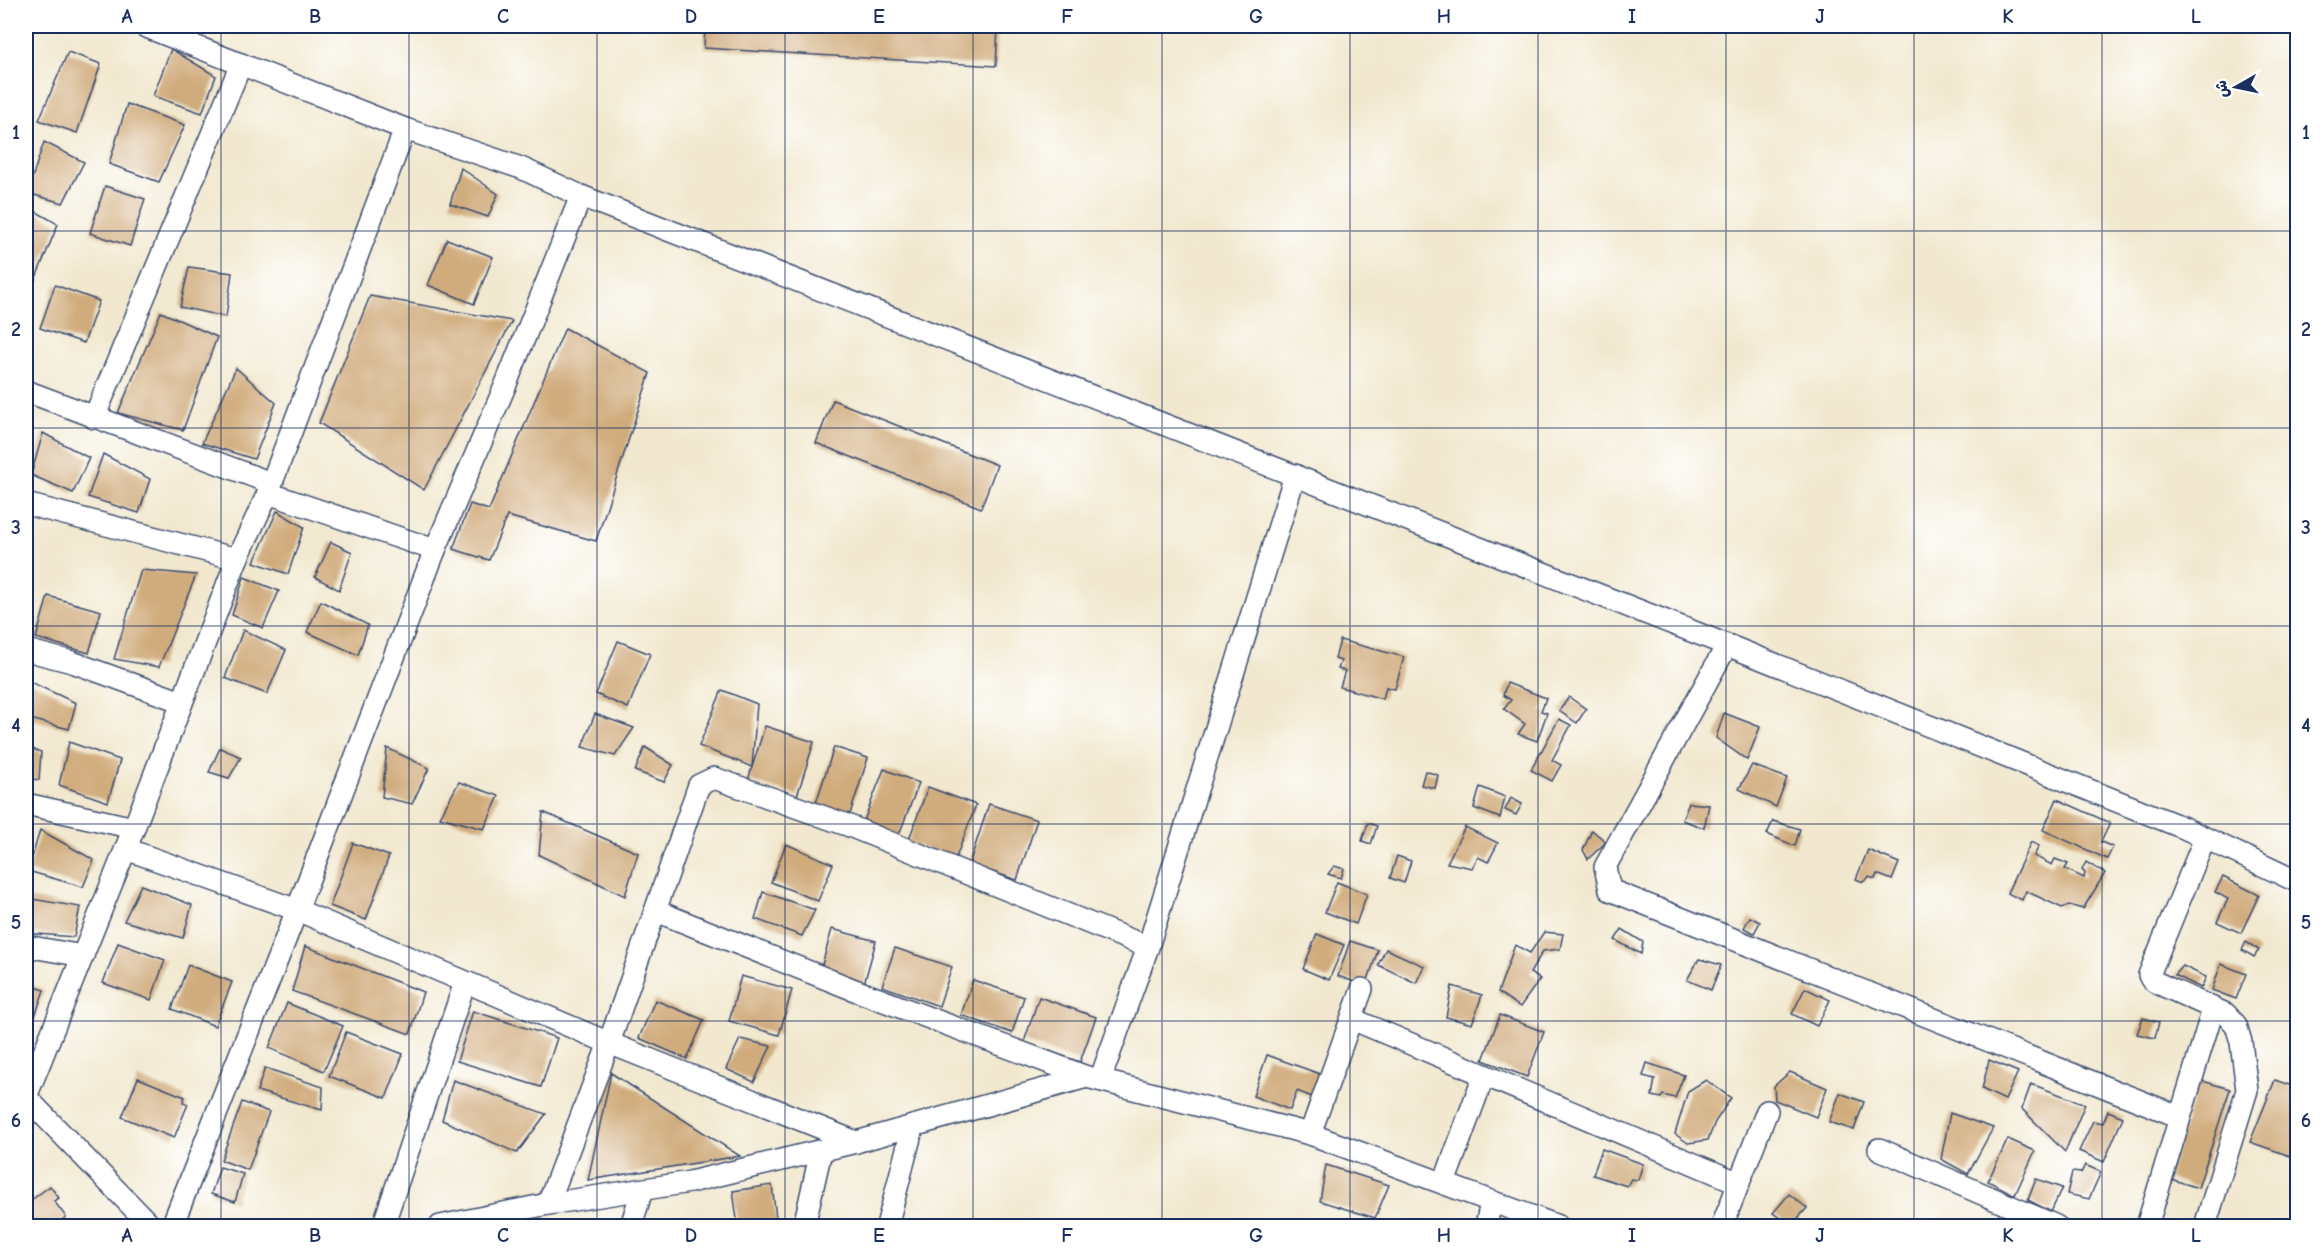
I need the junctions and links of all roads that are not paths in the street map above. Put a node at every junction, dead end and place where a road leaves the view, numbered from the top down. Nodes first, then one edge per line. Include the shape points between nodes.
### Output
1 (144, 26) edge
2 (241, 64) junction
3 (405, 129) junction
4 (581, 196) junction
5 (26, 391) edge
6 (94, 418) junction
7 (1295, 475) junction
8 (269, 488) junction
9 (26, 504) edge
10 (435, 550) junction
11 (237, 559) junction
12 (1727, 645) junction
13 (26, 650) edge
14 (183, 702) junction
15 (26, 804) edge
16 (134, 828) junction
17 (2205, 838) junction
18 (126, 849) junction
19 (2298, 882) edge
20 (297, 910) junction
21 (656, 911) junction
22 (26, 946) edge
23 (1148, 947) junction
24 (83, 956) junction
25 (465, 982) junction
26 (1362, 989) dead end
27 (2213, 1009) junction
28 (1352, 1019) junction
29 (609, 1043) junction
30 (1484, 1075) junction
31 (1094, 1079) junction
32 (26, 1097) edge
33 (1767, 1111) dead end
34 (2180, 1117) junction
35 (913, 1126) junction
36 (1310, 1134) junction
37 (856, 1143) junction
38 (1879, 1149) dead end
39 (821, 1151) junction
40 (1444, 1183) junction
41 (1739, 1183) junction
42 (642, 1190) junction
43 (1491, 1202) junction
44 (548, 1204) junction
45 (151, 1227) edge
46 (172, 1227) edge
47 (383, 1227) edge
48 (440, 1227) edge
49 (632, 1227) edge
50 (804, 1227) edge
51 (887, 1227) edge
52 (1486, 1227) edge
53 (1558, 1227) edge
54 (1722, 1227) edge
55 (2056, 1227) edge
56 (2147, 1227) edge
57 (2205, 1227) edge

1 - 2 street
2 - 3 street
2 - 6 street
3 - 4 street via 521,168
3 - 8 street
4 - 7 street
4 - 10 street
5 - 6 street
6 - 8 street
7 - 12 street
7 - 23 street
8 - 10 street
8 - 11 street
9 - 11 street
10 - 20 street
11 - 14 street
12 - 17 street
12 - 34 street via 1605,867 1610,890
13 - 14 street via 72,662
14 - 16 street
15 - 16 street
16 - 18 street
17 - 19 street
17 - 27 street via 2149,975
18 - 20 street
18 - 24 street
20 - 25 street
20 - 46 street
21 - 23 street via 699,785 714,778 847,825
21 - 29 street
21 - 31 street
22 - 24 street
23 - 31 street
24 - 32 street
25 - 29 street
25 - 47 street
26 - 28 street
27 - 34 street
27 - 57 street via 2226,1014 2236,1025 2247,1090
28 - 30 street
28 - 36 street
29 - 37 street
29 - 44 street
30 - 40 street
30 - 41 street
31 - 35 street
31 - 36 street
32 - 45 street
33 - 41 street
34 - 56 street
35 - 37 street
35 - 51 street
36 - 40 street
37 - 39 street
38 - 55 street
39 - 42 street
39 - 50 street
40 - 43 street
41 - 54 street
42 - 44 street
42 - 49 street
43 - 52 street
43 - 53 street
44 - 48 street

